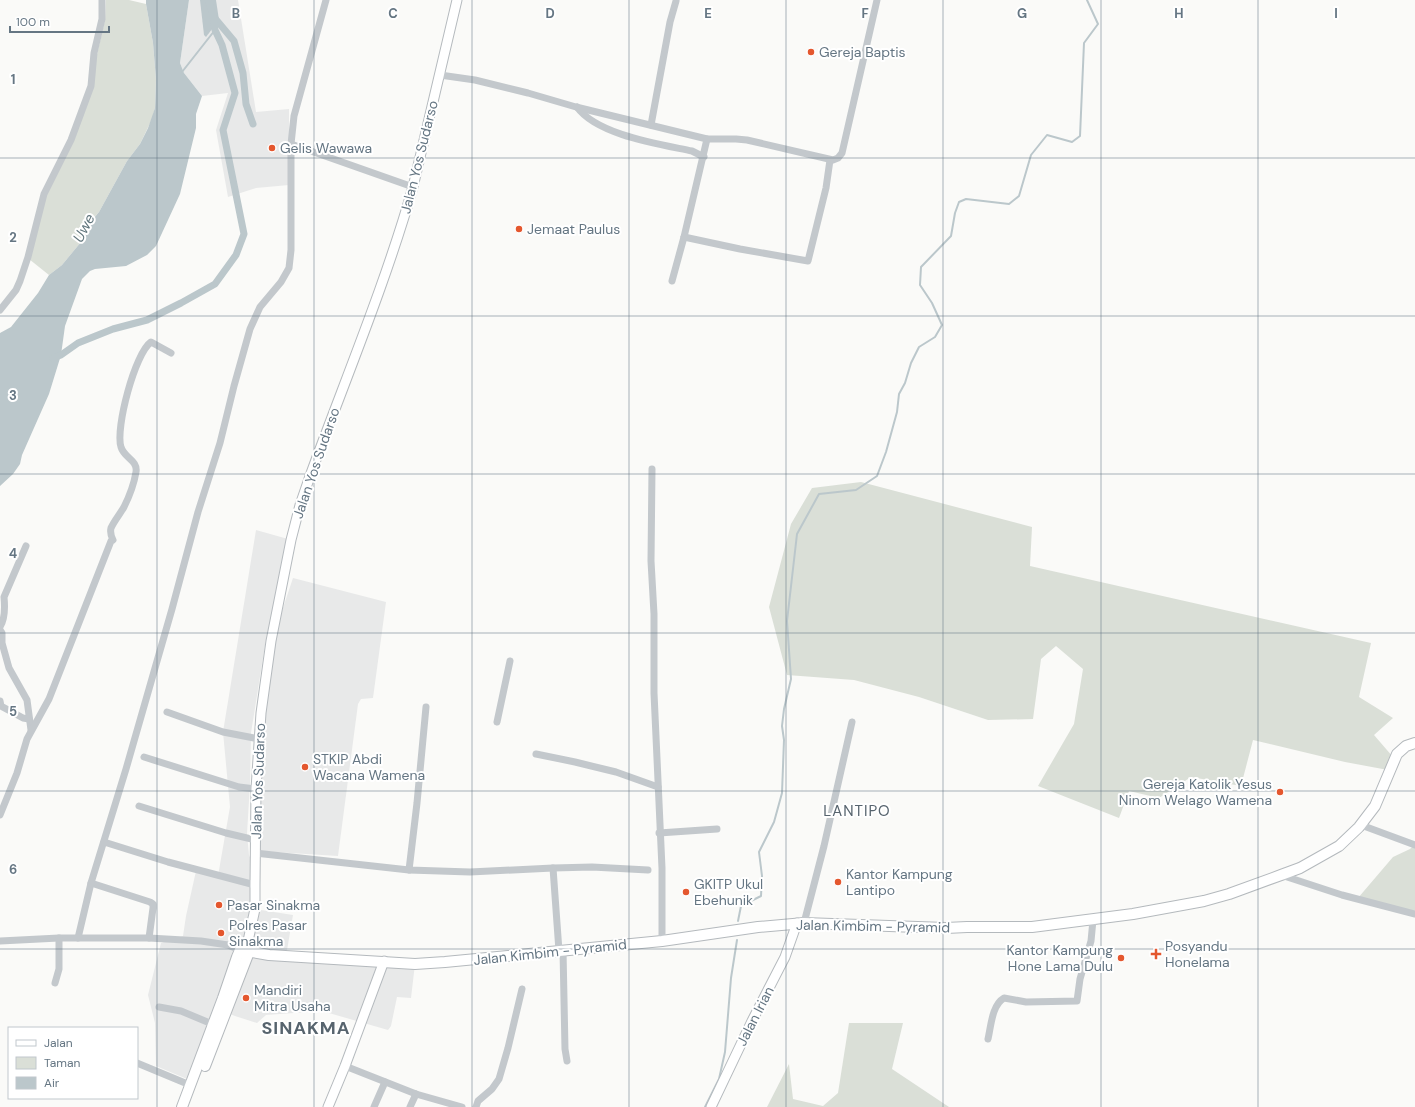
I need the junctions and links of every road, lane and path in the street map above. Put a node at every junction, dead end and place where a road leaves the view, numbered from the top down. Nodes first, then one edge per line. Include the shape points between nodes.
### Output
1 (102, 0) edge
2 (326, 0) edge
3 (457, 0) edge
4 (676, 0) edge
5 (877, 0) edge
6 (440, 75) junction
7 (576, 107) junction
8 (652, 125) junction
9 (707, 139) junction
10 (291, 144) junction
11 (704, 157) junction
12 (830, 160) junction
13 (413, 187) junction
14 (684, 237) junction
15 (672, 281) dead end
16 (0, 310) edge
17 (171, 353) dead end
18 (652, 469) dead end
19 (26, 546) dead end
20 (0, 629) edge
21 (510, 661) dead end
22 (0, 701) edge
23 (426, 707) dead end
24 (167, 712) dead end
25 (29, 719) junction
26 (497, 722) dead end
27 (852, 722) dead end
28 (31, 730) junction
29 (259, 739) junction
30 (1415, 743) edge
31 (536, 754) dead end
32 (144, 757) dead end
33 (658, 787) junction
34 (256, 789) junction
35 (139, 806) dead end
36 (0, 816) edge
37 (1361, 825) junction
38 (716, 830) dead end
39 (660, 834) junction
40 (256, 840) junction
41 (104, 842) junction
42 (1415, 845) edge
43 (255, 852) junction
44 (553, 868) junction
45 (408, 870) junction
46 (648, 870) dead end
47 (1281, 875) junction
48 (91, 883) junction
49 (255, 885) junction
50 (1415, 914) edge
51 (1093, 920) junction
52 (800, 923) junction
53 (59, 938) junction
54 (78, 938) junction
55 (149, 938) junction
56 (0, 941) edge
57 (248, 941) joint
58 (662, 941) junction
59 (244, 951) junction
60 (561, 951) junction
61 (384, 961) junction
62 (55, 983) dead end
63 (522, 989) dead end
64 (159, 1007) dead end
65 (216, 1025) junction
66 (988, 1039) dead end
67 (567, 1061) dead end
68 (138, 1063) edge
69 (345, 1066) junction
70 (385, 1082) junction
71 (190, 1085) junction
72 (416, 1094) junction
73 (182, 1107) edge
74 (189, 1107) edge
75 (328, 1107) edge
76 (374, 1107) edge
77 (410, 1107) edge
78 (462, 1107) edge
79 (476, 1107) edge
80 (711, 1107) edge

1 - 16 street via 102,19 94,53 91,86 71,140 44,194 20,281
2 - 10 street via 296,103
3 - 6 main road, Jalan Yos Sudarso
4 - 8 street
5 - 12 street via 842,153 838,158
6 - 7 street via 475,80
6 - 13 main road, Jalan Yos Sudarso
7 - 8 street
7 - 11 street via 589,119 608,130
8 - 9 street
9 - 11 street
9 - 12 street via 747,140
10 - 13 street
10 - 41 street via 289,268 260,307 250,329 220,443
11 - 14 street
12 - 14 street via 823,202 808,261
13 - 29 main road, Jalan Yos Sudarso via 381,286 300,505 271,641
14 - 15 street
17 - 28 street via 151,342 146,345 132,377 122,412 120,440 121,449 133,460 136,469 134,480 124,506 111,528 113,540 49,699
18 - 33 street via 651,561
19 - 20 street via 4,597 5,606
20 - 25 street via 9,668 27,700
21 - 26 street
22 - 25 street via 1,706
23 - 45 street
24 - 29 street via 223,732
25 - 28 street
27 - 52 street via 824,846
28 - 36 street
29 - 34 main road, Jalan Yos Sudarso
30 - 37 highway, Jalan Kimbim - Pyramid via 1397,754 1375,806
31 - 33 street via 616,772
32 - 34 street via 239,787
33 - 39 street
34 - 40 main road, Jalan Yos Sudarso
35 - 40 street
37 - 42 street
37 - 47 highway, Jalan Kimbim - Pyramid via 1339,846 1300,868
38 - 39 street
39 - 58 street
40 - 43 main road, Jalan Yos Sudarso
41 - 48 street
41 - 49 street
43 - 45 street
43 - 49 main road, Jalan Yos Sudarso
44 - 45 street via 470,872
44 - 46 street
44 - 60 street
47 - 50 street via 1342,895
47 - 51 highway, Jalan Kimbim - Pyramid via 1204,901
48 - 54 street
48 - 55 street via 153,904
49 - 57 main road, Jalan Yos Sudarso via 255,909
51 - 52 highway, Jalan Kimbim - Pyramid via 1032,927 946,928
51 - 66 street via 1091,941 1080,979 1077,1001 1026,1002 1004,998 999,1000
52 - 58 highway, Jalan Kimbim - Pyramid
52 - 80 main road, Jalan Irian
53 - 54 street
53 - 56 street
53 - 62 street via 59,969
54 - 55 street
55 - 59 street via 201,940
57 - 59 highway, Jalan Yos Sudarso
58 - 60 highway, Jalan Kimbim - Pyramid
59 - 61 highway, Jalan Kimbim - Pyramid via 269,955
59 - 65 highway, Jalan Yos Sudarso
60 - 61 highway, Jalan Kimbim - Pyramid via 415,964
60 - 67 street
61 - 69 main road
63 - 79 street via 499,1079 478,1101
64 - 65 street
65 - 71 highway, Jalan Yos Sudarso
65 - 74 highway, Jalan Yos Sudarso
68 - 71 street
69 - 70 street
69 - 75 main road
70 - 72 street
70 - 76 street
71 - 73 highway, Jalan Yos Sudarso
72 - 77 street
72 - 78 street

